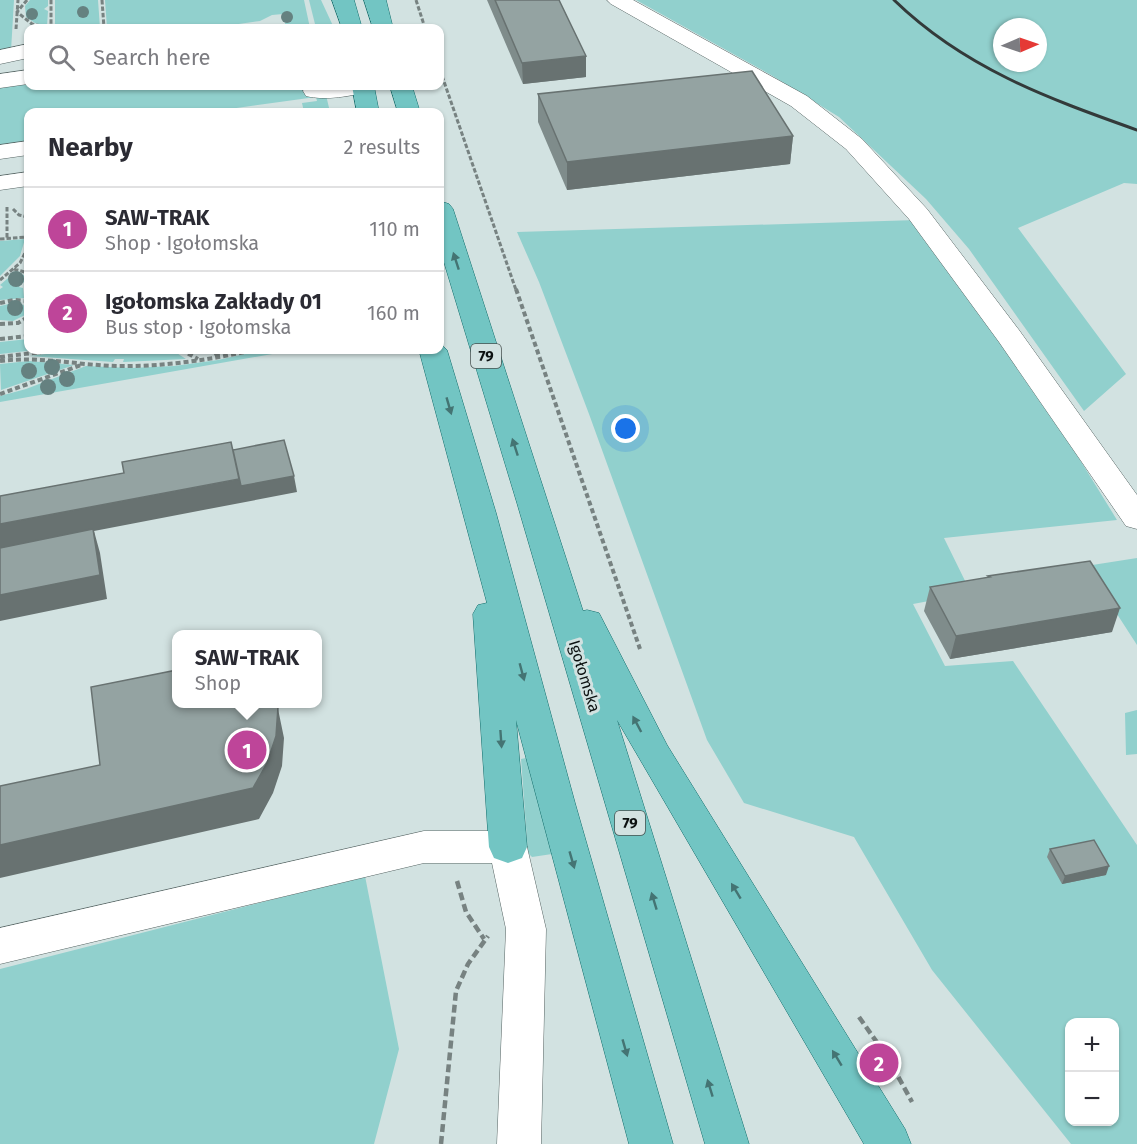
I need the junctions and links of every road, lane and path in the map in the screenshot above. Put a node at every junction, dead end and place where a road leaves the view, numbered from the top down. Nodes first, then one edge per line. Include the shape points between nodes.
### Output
1 (18, 0) edge
2 (27, 0) edge
3 (51, 0) edge
4 (102, 0) edge
5 (343, 0) edge
6 (375, 0) edge
7 (416, 0) edge
8 (618, 0) edge
9 (17, 12) junction
10 (33, 24) edge
11 (51, 24) edge
12 (104, 24) edge
13 (351, 24) edge
14 (382, 24) edge
15 (424, 24) edge
16 (16, 31) dead end
17 (24, 52) edge
18 (0, 57) edge
19 (24, 78) edge
20 (0, 81) edge
21 (444, 82) edge
22 (324, 90) edge
23 (364, 90) edge
24 (402, 90) edge
25 (314, 91) dead end
26 (367, 108) edge
27 (408, 108) edge
28 (24, 149) edge
29 (0, 152) edge
30 (24, 181) edge
31 (4, 192) edge
32 (13, 209) dead end
33 (24, 216) edge
34 (444, 222) edge
35 (24, 237) edge
36 (7, 239) junction
37 (0, 240) edge
38 (24, 258) edge
39 (13, 269) junction
40 (24, 272) edge
41 (0, 280) edge
42 (24, 299) edge
43 (0, 303) edge
44 (24, 319) edge
45 (24, 323) edge
46 (18, 324) junction
47 (0, 326) edge
48 (24, 336) edge
49 (0, 339) edge
50 (32, 354) edge
51 (186, 354) edge
52 (218, 354) edge
53 (233, 354) edge
54 (434, 354) edge
55 (5, 358) junction
56 (212, 358) junction
57 (0, 359) edge
58 (202, 359) junction
59 (85, 364) junction
60 (0, 394) edge
61 (533, 503) junction
62 (480, 513) junction
63 (1137, 518) edge
64 (643, 658) dead end
65 (508, 847) junction
66 (457, 872) dead end
67 (526, 929) junction
68 (484, 939) junction
69 (0, 946) edge
70 (858, 1016) dead end
71 (913, 1106) dead end
72 (441, 1144) edge
73 (519, 1144) edge
74 (651, 1144) edge
75 (727, 1144) edge
76 (889, 1144) edge

1 - 9 path
2 - 9 path
3 - 11 path
4 - 12 path
5 - 13 main road
6 - 14 main road
7 - 15 path
8 - 63 street via 799,101 854,144 918,214
9 - 10 path
9 - 16 path
17 - 18 street
19 - 20 street
21 - 64 path
22 - 25 street
23 - 26 main road
24 - 27 main road
28 - 29 street
30 - 31 street
31 - 36 path
32 - 33 path
61 -> 34 main road, Igołomska / 79
35 - 36 path
36 - 37 path
38 - 39 path
39 - 40 path
39 - 41 path
42 - 43 path
44 - 46 path
45 - 46 path
46 - 47 path
48 - 49 path
50 - 55 path
51 - 58 path
52 - 56 path
53 - 56 path
54 -> 62 main road
55 - 57 path
55 - 59 path
56 - 58 path
58 - 59 path via 160,364
59 - 60 path
75 -> 61 main road, Igołomska / 79
76 -> 61 main road via 654,755 604,659
62 -> 65 main road
62 -> 74 main road
65 - 67 street
65 - 69 street via 424,847
66 - 68 path via 461,901
67 - 68 path via 496,931
67 - 73 street
68 - 72 path via 456,991
70 - 71 path via 902,1078

